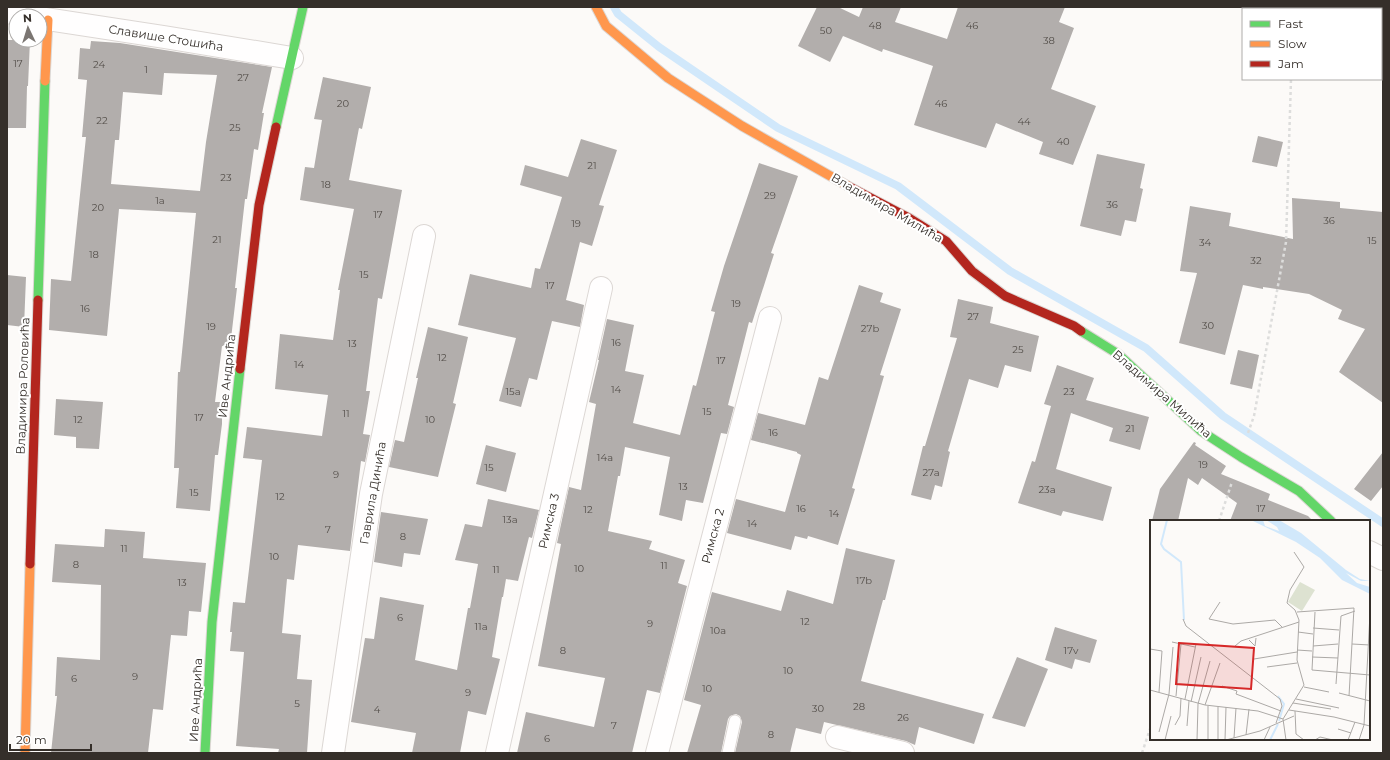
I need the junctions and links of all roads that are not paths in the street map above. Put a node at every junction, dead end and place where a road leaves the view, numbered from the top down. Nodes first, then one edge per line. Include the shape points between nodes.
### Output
1 (303, 7) edge
2 (596, 7) edge
3 (48, 20) edge
4 (43, 48) edge
5 (292, 58) junction
6 (424, 236) dead end
7 (601, 288) dead end
8 (770, 318) dead end
9 (1330, 520) edge
10 (1370, 552) edge
11 (1383, 559) edge
12 (735, 721) dead end
13 (837, 737) dead end
14 (25, 753) edge
15 (205, 753) edge
16 (333, 753) edge
17 (497, 753) edge
18 (657, 753) edge
19 (728, 753) edge
20 (902, 753) edge

1 - 5 street, Иве Андрића
2 - 9 street, Владимира Милића via 606,26 668,78 742,126 946,241 972,271 1005,296 1074,326 1118,354 1201,431 1299,491
3 - 5 street, Славише Стошића
4 - 14 street, Владимира Роловића
5 - 15 street, Иве Андрића via 259,205 212,622
6 - 16 street, Гаврила Динића via 371,494
7 - 17 street, Римска 3
8 - 18 street, Римска 2
10 - 11 street
12 - 19 lane
13 - 20 street

